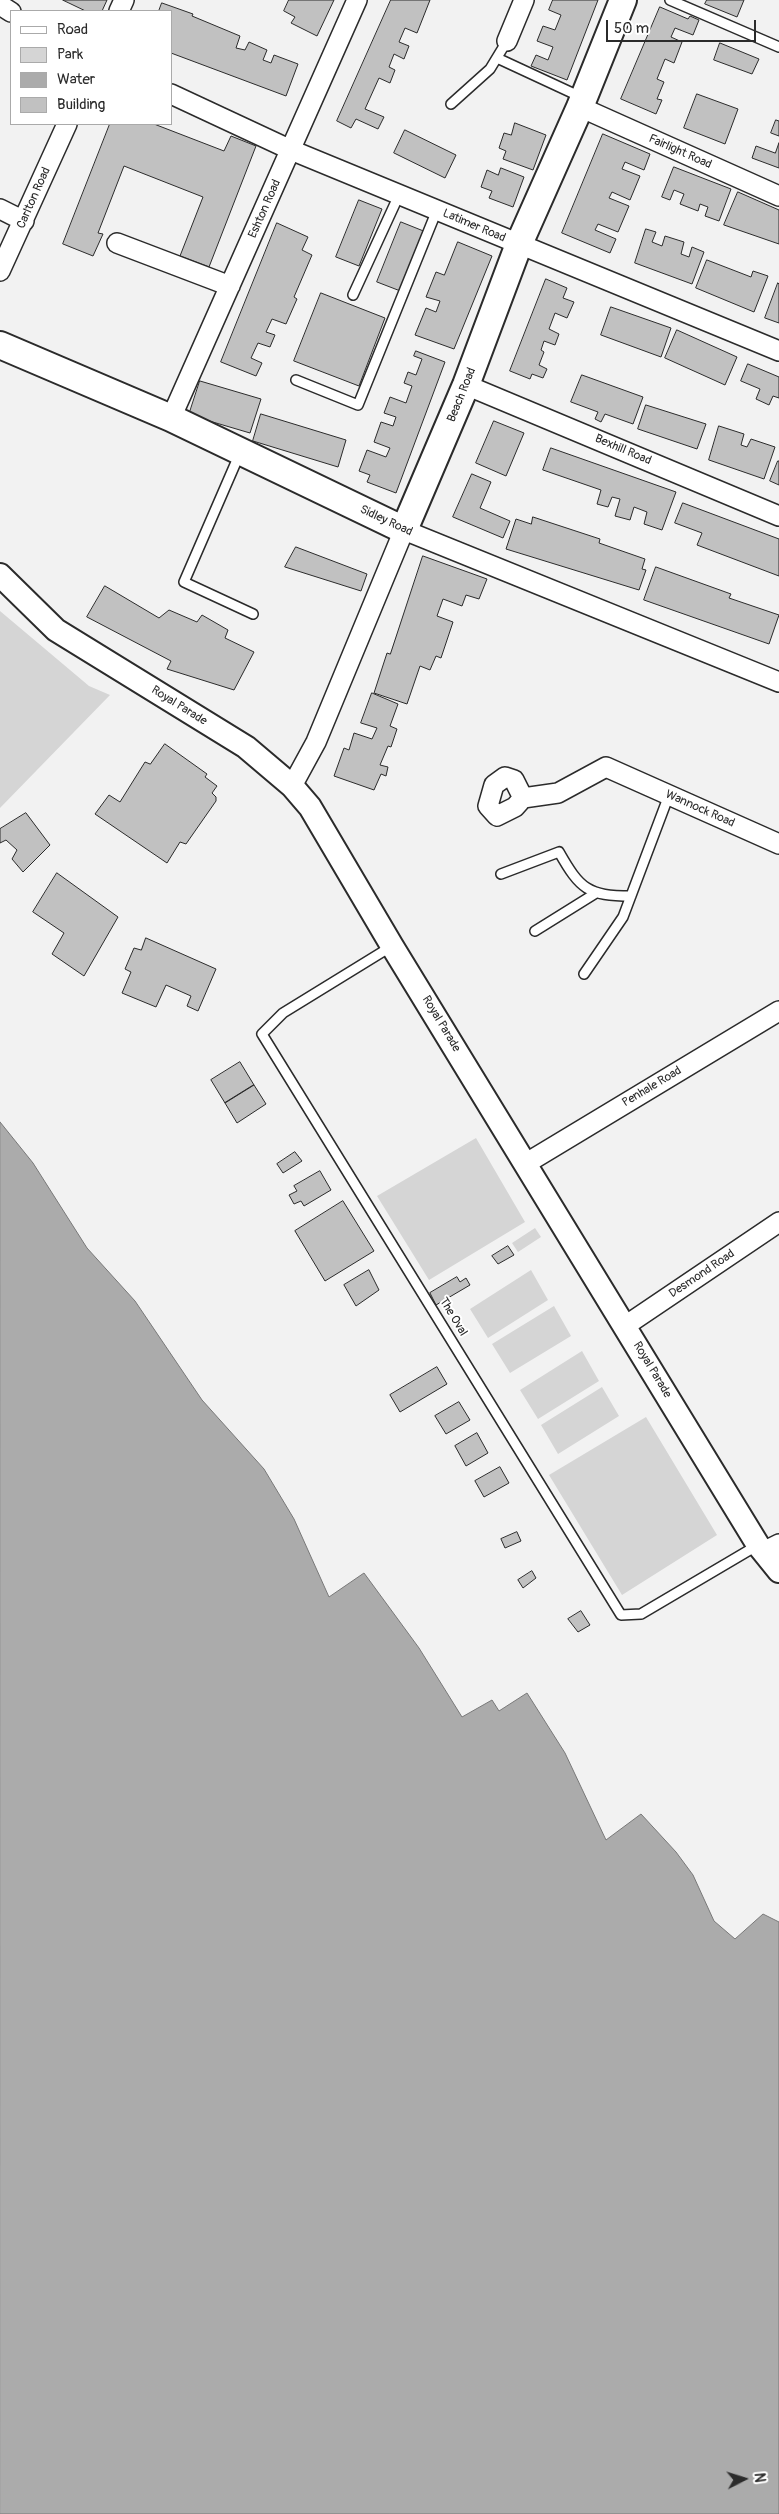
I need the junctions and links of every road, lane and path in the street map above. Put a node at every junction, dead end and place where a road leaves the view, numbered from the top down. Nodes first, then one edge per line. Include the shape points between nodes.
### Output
1 (357, 0) edge
2 (524, 0) edge
3 (624, 0) edge
4 (670, 0) edge
5 (507, 41) joint
6 (779, 47) edge
7 (497, 58) junction
8 (172, 94) edge
9 (582, 103) junction
10 (450, 104) dead end
11 (67, 125) edge
12 (291, 150) junction
13 (399, 195) junction
14 (779, 196) edge
15 (0, 209) edge
16 (437, 210) junction
17 (24, 221) junction
18 (117, 243) dead end
19 (519, 244) junction
20 (0, 271) edge
21 (230, 286) junction
22 (353, 295) dead end
23 (0, 345) edge
24 (779, 352) edge
25 (296, 380) dead end
26 (466, 385) junction
27 (171, 418) junction
28 (241, 451) junction
29 (779, 516) edge
30 (404, 530) junction
31 (0, 575) edge
32 (254, 614) dead end
33 (779, 682) edge
34 (292, 786) junction
35 (669, 795) junction
36 (523, 798) dead end
37 (779, 844) edge
38 (502, 874) dead end
39 (596, 893) junction
40 (631, 896) junction
41 (535, 931) dead end
42 (392, 946) junction
43 (584, 974) dead end
44 (779, 1011) edge
45 (525, 1164) junction
46 (779, 1222) edge
47 (625, 1326) junction
48 (768, 1547) edge
49 (779, 1571) edge

1 - 12 street, Eshton Road
2 - 5 street
3 - 9 main road, Beach Road
4 - 6 lane
5 - 7 lane
7 - 9 lane
7 - 10 lane via 490,69
8 - 12 street, Latimer Road
9 - 14 street, Fairlight Road
9 - 19 main road, Beach Road
11 - 17 street, Carlton Road
12 - 13 street, Latimer Road
12 - 21 street, Eshton Road
13 - 16 street, Latimer Road
13 - 22 lane
15 - 17 street
16 - 19 street, Latimer Road
16 - 25 lane via 358,406
17 - 20 street, Carlton Road
18 - 21 street
19 - 24 street, Latimer Road
19 - 26 main road, Beach Road
21 - 27 street, Eshton Road
23 - 27 main road, Sidley Road
26 - 29 street, Bexhill Road
26 - 30 main road, Beach Road
27 - 28 main road, Sidley Road
28 - 30 main road, Sidley Road
28 - 32 lane via 184,582
30 - 33 street, Sidley Road
30 - 34 street, Beach Road via 316,742
31 - 34 street, Royal Parade via 56,630 246,747
34 - 42 street, Royal Parade via 310,807
35 - 36 street, Wannock Road via 606,766 558,793
35 - 37 street, Wannock Road
35 - 40 lane
38 - 39 lane via 559,852 569,870 588,890
39 - 40 lane
39 - 41 lane
40 - 43 lane via 623,917
42 - 45 street, Royal Parade
42 - 48 lane, The Oval via 283,1013 262,1034 621,1615 641,1614
44 - 45 street, Penhale Road
45 - 47 street, Royal Parade
46 - 47 street, Desmond Road
47 - 48 street, Royal Parade
48 - 49 street, Royal Parade

